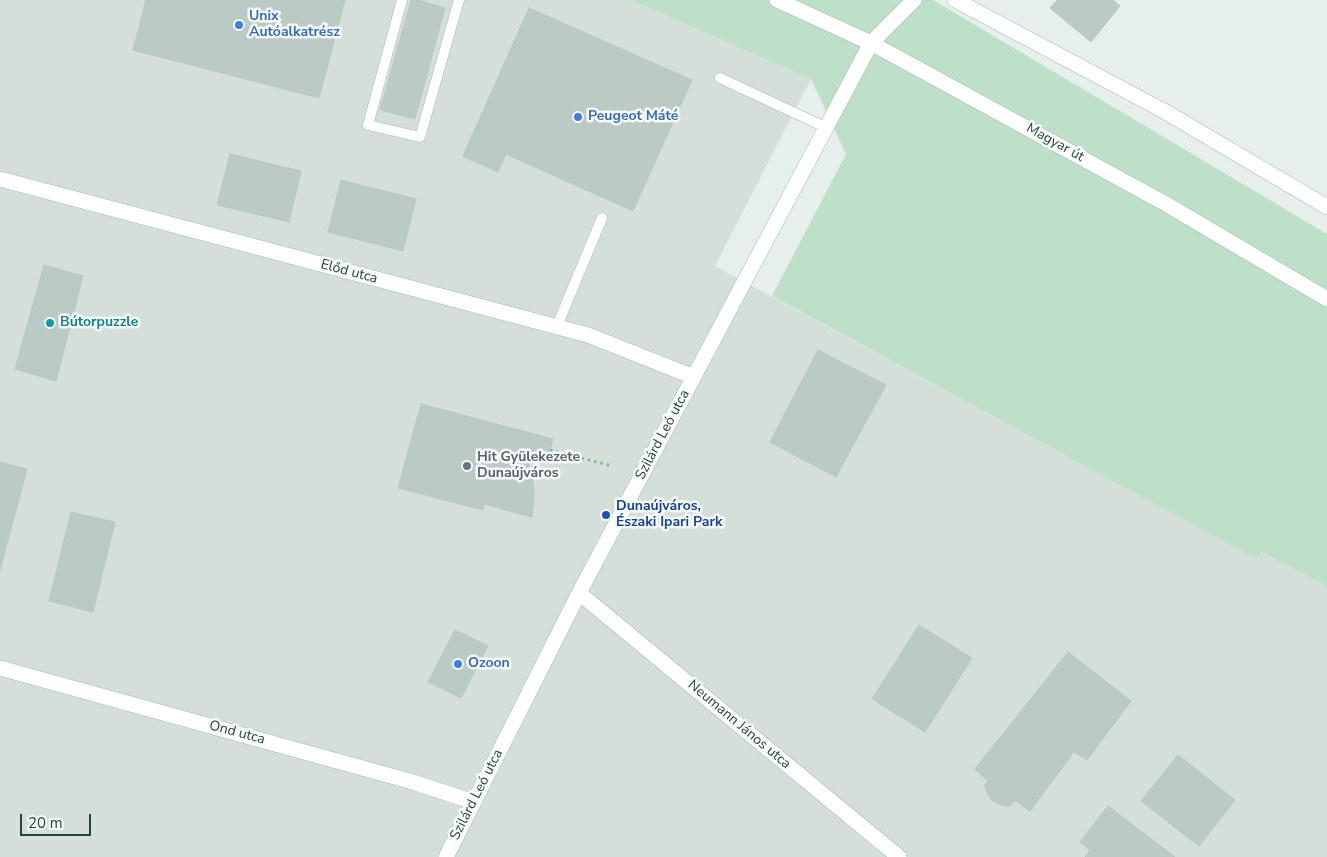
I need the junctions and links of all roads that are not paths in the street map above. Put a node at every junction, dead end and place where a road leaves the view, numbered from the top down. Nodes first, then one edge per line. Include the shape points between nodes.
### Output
1 (402, 0) edge
2 (459, 0) edge
3 (777, 0) edge
4 (914, 0) edge
5 (955, 0) edge
6 (871, 43) junction
7 (720, 78) dead end
8 (825, 127) junction
9 (0, 178) edge
10 (1327, 207) edge
11 (602, 218) dead end
12 (1327, 299) edge
13 (557, 326) junction
14 (694, 378) junction
15 (579, 593) junction
16 (0, 668) edge
17 (474, 802) junction
18 (446, 857) edge
19 (899, 857) edge

1 - 2 lane via 368,124 420,137
3 - 6 street, Magyar út
4 - 6 street, Szilárd Leó utca
5 - 10 street via 1164,111
6 - 8 street, Szilárd Leó utca
6 - 12 street, Magyar út via 1166,204
7 - 8 lane
8 - 14 street, Szilárd Leó utca
9 - 13 street, Előd utca
11 - 13 lane
13 - 14 street, Előd utca via 588,335
14 - 15 street, Szilárd Leó utca
15 - 17 street, Szilárd Leó utca
15 - 19 street, Neumann János utca
16 - 17 street, Ond utca via 413,782
17 - 18 street, Szilárd Leó utca

